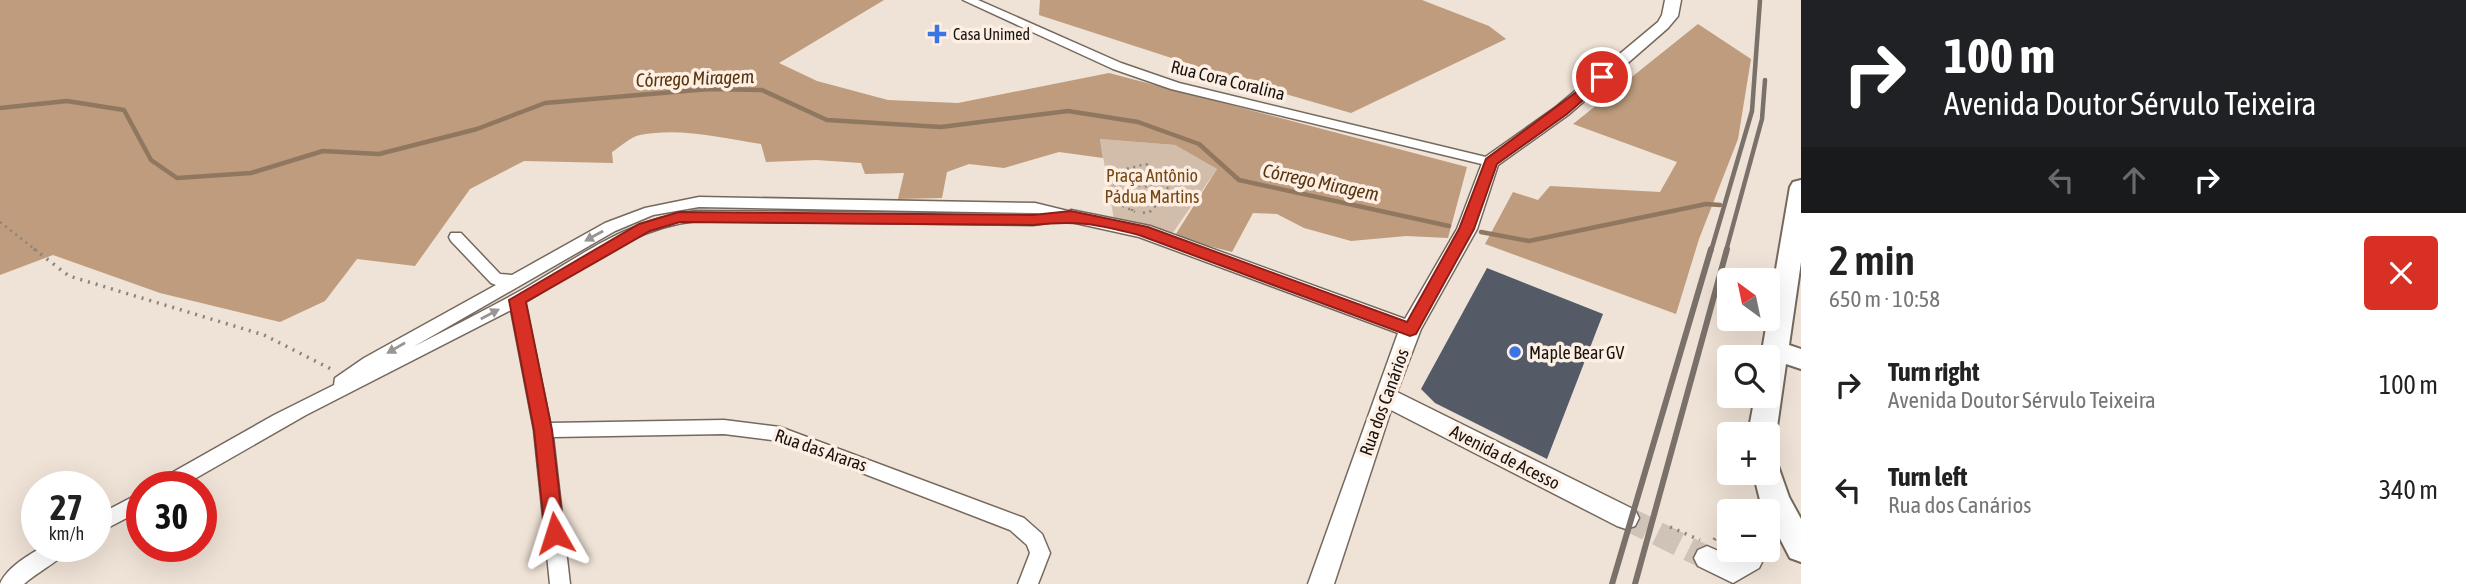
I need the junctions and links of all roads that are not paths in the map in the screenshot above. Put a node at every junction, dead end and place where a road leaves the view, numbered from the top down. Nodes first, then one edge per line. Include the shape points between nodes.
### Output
1 (969, 0) edge
2 (1673, 0) edge
3 (1490, 162) junction
4 (1801, 187) edge
5 (660, 215) junction
6 (1071, 216) joint
7 (456, 237) dead end
8 (494, 286) junction
9 (517, 300) junction
10 (1410, 330) junction
11 (1777, 345) edge
12 (1780, 352) edge
13 (1801, 359) edge
14 (1384, 396) junction
15 (320, 400) junction
16 (543, 430) junction
17 (193, 471) edge
18 (1770, 496) edge
19 (1626, 518) tunnel mouth
20 (1801, 548) edge
21 (1707, 558) tunnel mouth
22 (35, 562) edge
23 (1747, 562) edge
24 (1734, 577) edge
25 (10, 584) edge
26 (560, 584) edge
27 (1028, 584) edge
28 (1321, 584) edge

1 - 3 street, Rua Cora Coralina via 1157,80
2 - 3 street via 1663,25 1562,111
3 - 10 street, Rua dos Canários via 1467,229
4 - 11 main road
5 - 6 street via 1033,220
5 -> 8 street via 610,226 514,281
5 - 9 street
6 - 10 street via 1130,219
7 - 8 street
8 -> 15 street
15 -> 9 street
9 - 16 street
10 - 14 street, Rua dos Canários
12 - 13 main road
14 - 19 street, Avenida de Acesso
14 - 28 street, Rua dos Canários
15 - 17 street
16 - 26 street
16 - 27 street, Rua das Araras via 724,427 780,434 1017,524 1035,540 1040,553
18 - 20 main road
21 - 24 street
22 - 25 street
23 - 24 street

